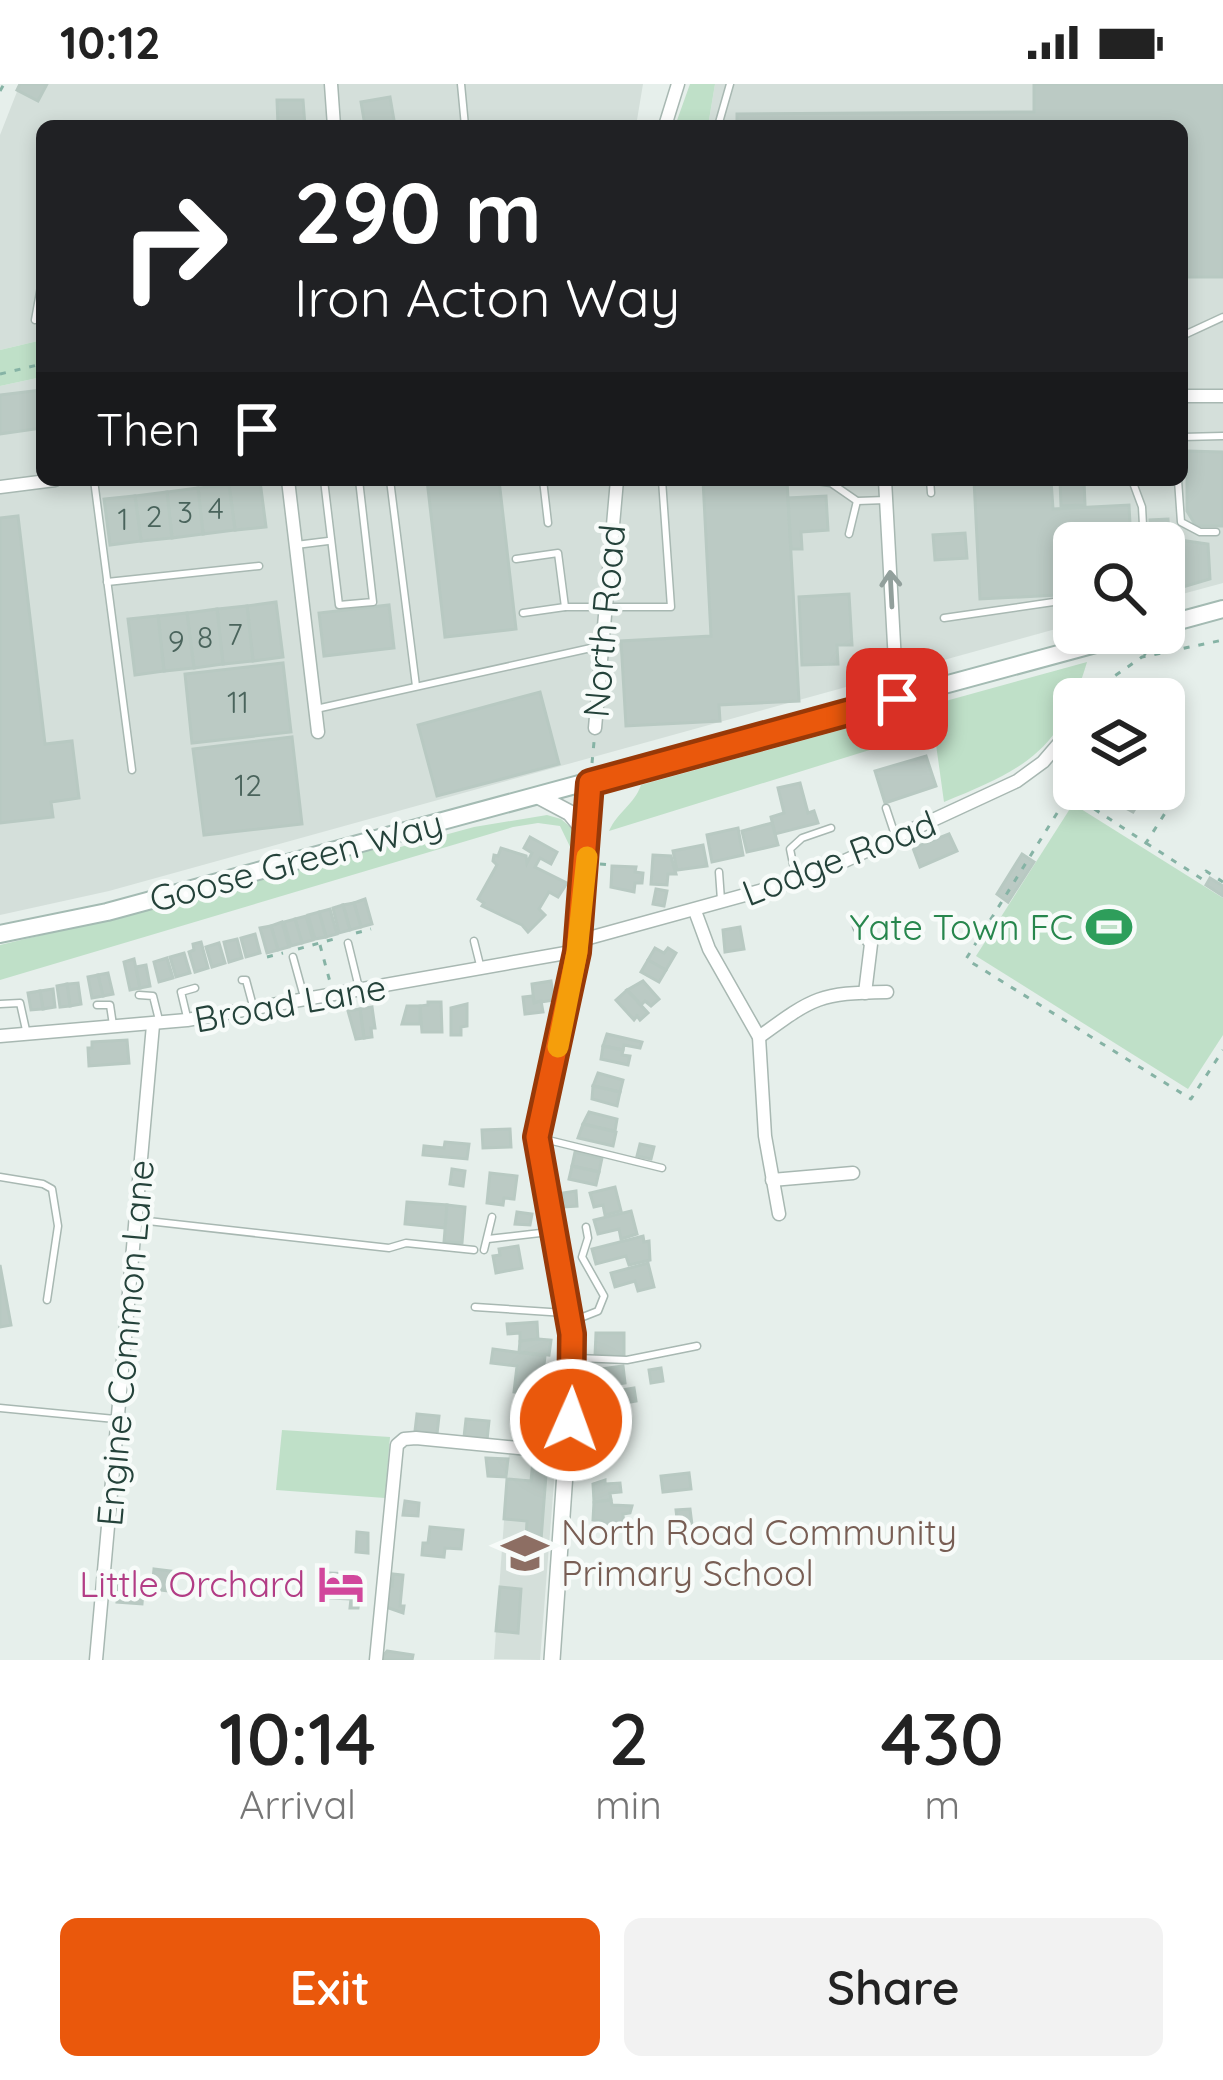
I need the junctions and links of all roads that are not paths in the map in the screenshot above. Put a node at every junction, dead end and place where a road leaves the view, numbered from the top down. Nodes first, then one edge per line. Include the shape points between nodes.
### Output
1 (331, 84) edge
2 (461, 84) edge
3 (678, 84) edge
4 (730, 84) edge
5 (334, 120) edge
6 (464, 120) edge
7 (667, 120) edge
8 (720, 120) edge
9 (36, 314) edge
10 (1223, 317) edge
11 (35, 320) dead end
12 (1188, 333) edge
13 (1188, 396) edge
14 (1223, 396) edge
15 (1223, 436) edge
16 (1188, 437) edge
17 (36, 482) edge
18 (95, 486) edge
19 (290, 486) edge
20 (325, 486) edge
21 (360, 486) edge
22 (391, 486) edge
23 (544, 486) edge
24 (616, 486) edge
25 (662, 486) edge
26 (834, 486) edge
27 (840, 486) edge
28 (885, 486) edge
29 (931, 486) edge
30 (1134, 486) edge
31 (1178, 486) edge
32 (0, 487) edge
33 (838, 489) junction
34 (931, 493) dead end
35 (886, 500) junction
36 (857, 501) junction
37 (1143, 522) edge
38 (548, 523) dead end
39 (1216, 532) dead end
40 (848, 534) dead end
41 (330, 541) junction
42 (296, 545) junction
43 (517, 559) dead end
44 (259, 566) dead end
45 (107, 582) junction
46 (1053, 601) edge
47 (565, 607) junction
48 (1223, 609) edge
49 (605, 610) junction
50 (523, 613) dead end
51 (944, 618) dead end
52 (1185, 622) edge
53 (602, 646) junction
54 (1060, 654) edge
55 (416, 686) junction
56 (897, 699) junction
57 (316, 709) junction
58 (595, 728) road end
59 (318, 732) dead end
60 (1053, 751) edge
61 (131, 770) dead end
62 (590, 783) junction
63 (538, 796) junction
64 (886, 808) dead end
65 (831, 828) dead end
66 (588, 835) junction
67 (896, 838) junction
68 (718, 872) dead end
69 (797, 881) junction
70 (722, 903) junction
71 (645, 906) dead end
72 (695, 911) junction
73 (649, 924) junction
74 (860, 926) dead end
75 (0, 934) edge
76 (474, 941) dead end
77 (348, 943) dead end
78 (578, 946) junction
79 (292, 957) dead end
80 (481, 968) junction
81 (242, 980) dead end
82 (195, 988) dead end
83 (360, 992) junction
84 (887, 992) dead end
85 (865, 993) junction
86 (139, 995) dead end
87 (305, 1001) junction
88 (0, 1004) edge
89 (97, 1005) dead end
90 (254, 1009) junction
91 (187, 1020) junction
92 (157, 1024) junction
93 (114, 1028) junction
94 (27, 1034) junction
95 (0, 1036) edge
96 (759, 1037) junction
97 (537, 1137) junction
98 (662, 1168) dead end
99 (854, 1173) dead end
100 (0, 1177) edge
101 (772, 1180) junction
102 (778, 1214) dead end
103 (492, 1217) dead end
104 (136, 1220) junction
105 (586, 1227) dead end
106 (553, 1231) junction
107 (488, 1239) junction
108 (474, 1250) dead end
109 (484, 1250) dead end
110 (47, 1300) dead end
111 (475, 1307) dead end
112 (569, 1318) junction
113 (697, 1346) dead end
114 (573, 1358) junction
115 (0, 1408) edge
116 (115, 1419) junction
117 (569, 1453) junction
118 (96, 1660) edge
119 (376, 1660) edge
120 (552, 1660) edge

1 - 5 street
2 - 6 lane
3 - 7 street
4 - 8 lane
9 - 11 lane
10 - 12 lane
13 - 14 street
15 - 16 lane
17 - 32 street
18 - 45 lane
19 - 42 street
20 - 41 lane
21 - 41 lane via 373,602 339,605
22 - 55 lane
23 - 38 lane
24 - 49 street, North Road
25 - 49 lane via 671,607
26 - 33 lane
27 - 33 lane
28 - 35 street
29 - 34 lane
30 - 37 lane
31 - 39 lane via 1181,522
33 - 36 lane
35 - 36 lane
56 -> 35 street
36 - 40 lane
41 - 42 lane
42 - 57 street
43 - 47 lane via 558,554
44 - 45 lane
45 - 61 lane
46 - 51 lane
47 - 49 lane
47 - 50 lane
48 - 52 main road
49 - 53 street, North Road
53 - 55 lane
53 - 58 street, North Road
54 - 56 main road, Goose Green Way
55 - 57 lane
56 - 62 main road, Goose Green Way
57 - 59 street
60 - 67 street, Lodge Road via 1017,781
62 - 63 main road, Goose Green Way
62 - 66 street
63 - 66 street via 570,813
63 - 75 main road, Goose Green Way
64 - 67 lane
65 - 69 lane via 794,842
66 - 78 street
67 - 69 street, Lodge Road
68 - 70 lane
69 - 70 street, Lodge Road
70 - 72 street, Lodge Road
71 - 73 lane
72 - 73 street, Lodge Road
72 - 96 street
73 - 78 street, Lodge Road
74 - 85 street via 871,944
76 - 80 lane
77 - 83 lane
78 - 80 street, Broad Lane
78 - 97 street
79 - 87 lane
80 - 83 street, Broad Lane
81 - 90 lane
82 - 91 lane via 181,992
83 - 87 street, Broad Lane
84 - 85 street
85 - 96 street via 835,992 806,1004
86 - 92 lane via 153,997
87 - 90 street, Broad Lane
88 - 94 lane via 20,1003
89 - 93 lane via 110,1005
90 - 91 street, Broad Lane
91 - 92 street, Broad Lane
92 - 93 street, Broad Lane
92 - 104 street, Engine Common Lane
93 - 94 street, Broad Lane
94 - 95 street, Broad Lane
96 - 101 street
97 - 98 lane
97 - 106 street
99 - 101 street
100 - 110 lane via 52,1190 58,1226
101 - 102 street
103 - 107 lane
104 - 108 lane
104 - 116 street, Engine Common Lane
105 - 112 lane via 582,1257 604,1296 598,1310
106 - 107 lane
106 - 112 street
107 - 109 lane
111 - 112 lane
112 - 114 street
113 - 114 lane via 627,1360
114 - 117 street
115 - 116 lane
116 - 118 street, Engine Common Lane
117 - 119 street via 416,1438 397,1445
117 - 120 street

